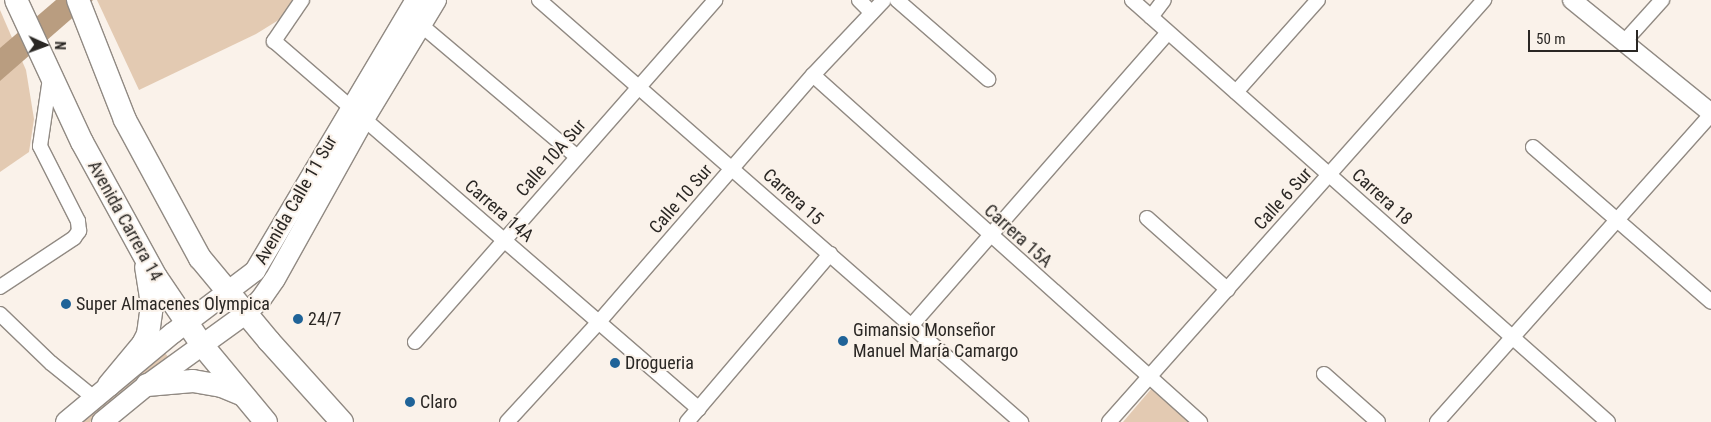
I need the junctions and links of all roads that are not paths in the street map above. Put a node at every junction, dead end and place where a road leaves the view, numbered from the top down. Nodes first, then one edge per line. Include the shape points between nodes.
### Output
1 (69, 0) edge
2 (78, 0) edge
3 (302, 0) edge
4 (416, 0) edge
5 (436, 0) edge
6 (539, 0) edge
7 (715, 0) edge
8 (859, 0) edge
9 (884, 0) edge
10 (898, 0) edge
11 (1132, 0) edge
12 (1164, 0) edge
13 (1318, 0) edge
14 (1484, 0) edge
15 (1572, 0) edge
16 (1662, 0) edge
17 (19, 7) edge
18 (872, 14) junction
19 (1151, 16) junction
20 (83, 23) junction
21 (421, 25) junction
22 (1168, 32) junction
23 (1624, 42) junction
24 (46, 69) junction
25 (813, 75) junction
26 (988, 79) dead end
27 (638, 87) junction
28 (1236, 92) junction
29 (357, 113) junction
30 (1711, 114) edge
31 (1533, 147) dead end
32 (577, 157) junction
33 (732, 168) junction
34 (1329, 175) junction
35 (1147, 218) dead end
36 (1617, 220) junction
37 (990, 236) junction
38 (504, 240) junction
39 (830, 254) junction
40 (144, 256) junction
41 (0, 287) edge
42 (1228, 290) junction
43 (228, 293) junction
44 (1711, 302) edge
45 (0, 314) edge
46 (245, 314) junction
47 (598, 323) junction
48 (186, 324) junction
49 (911, 326) junction
50 (1513, 338) junction
51 (415, 342) dead end
52 (202, 345) junction
53 (1324, 374) dead end
54 (1149, 377) junction
55 (147, 385) junction
56 (101, 392) junction
57 (243, 395) junction
58 (699, 409) junction
59 (66, 422) edge
60 (102, 422) edge
61 (266, 422) edge
62 (342, 422) edge
63 (507, 422) edge
64 (687, 422) edge
65 (1021, 422) edge
66 (1110, 422) edge
67 (1200, 422) edge
68 (1378, 422) edge
69 (1438, 422) edge
70 (1608, 422) edge

1 - 20 street
2 - 20 main road
3 - 29 street, Carrera 14A via 274,41
4 - 29 main road, Avenida Calle 11 Sur
5 - 21 main road, Avenida Calle 11 Sur
6 - 27 street, Carrera 15
7 - 27 street, Calle 10A Sur
8 - 18 street
9 - 18 street, Calle 10 Sur
10 - 26 street
11 - 19 street, Carrera 18
12 - 19 street
13 - 28 street
14 - 34 street, Calle 6 Sur
15 - 23 street
16 - 23 street
17 - 24 main road, Avenida Carrera 14
18 - 25 street, Calle 10 Sur
19 - 22 street, Carrera 18
20 - 43 main road via 126,120 200,258
21 - 29 main road, Avenida Calle 11 Sur
21 - 32 street
22 - 28 street, Carrera 18
22 - 37 street
23 - 30 street
24 - 40 main road, Avenida Carrera 14
24 - 41 street via 40,146 78,221 79,231 74,238
25 - 33 street, Calle 10 Sur
25 - 37 street, Carrera 15A
27 - 32 street, Calle 10A Sur
27 - 33 street, Carrera 15
28 - 34 street, Carrera 18
29 - 38 street, Carrera 14A
29 - 43 main road, Avenida Calle 11 Sur via 262,263
29 - 46 main road, Avenida Calle 11 Sur via 275,279 261,300
30 - 36 street
31 - 36 street
32 - 38 street, Calle 10A Sur
33 - 39 street, Carrera 15
33 - 47 street, Calle 10 Sur
34 - 42 street, Calle 6 Sur
34 - 50 street, Carrera 18
35 - 42 street
36 - 44 street
36 - 50 street
37 - 49 street
37 - 54 street, Carrera 15A
38 - 47 street, Carrera 14A
38 - 51 street, Calle 10A Sur
39 - 49 street, Carrera 15
39 - 58 street
40 - 48 main road, Avenida Carrera 14
40 - 56 main road via 152,304 151,324 143,344
42 - 54 street, Calle 6 Sur
43 - 46 main road
43 - 48 main road, Avenida Calle 11 Sur
45 - 56 street via 51,363
46 - 52 main road, Avenida Calle 11 Sur
46 - 62 main road
47 - 58 street, Carrera 14A
47 - 63 street, Calle 10 Sur
48 - 52 main road, Avenida Carrera 14
48 - 56 main road, Avenida Calle 11 Sur
49 - 65 street, Carrera 15
50 - 69 street
50 - 70 street, Carrera 18
52 - 55 main road, Avenida Calle 11 Sur
52 - 57 main road, Avenida Carrera 14
53 - 68 street
54 - 66 street, Calle 6 Sur
54 - 67 street, Carrera 15A
55 - 57 main road via 198,381
55 - 60 main road, Avenida Calle 11 Sur
56 - 59 main road, Avenida Calle 11 Sur
57 - 61 main road, Avenida Carrera 14
58 - 64 street

